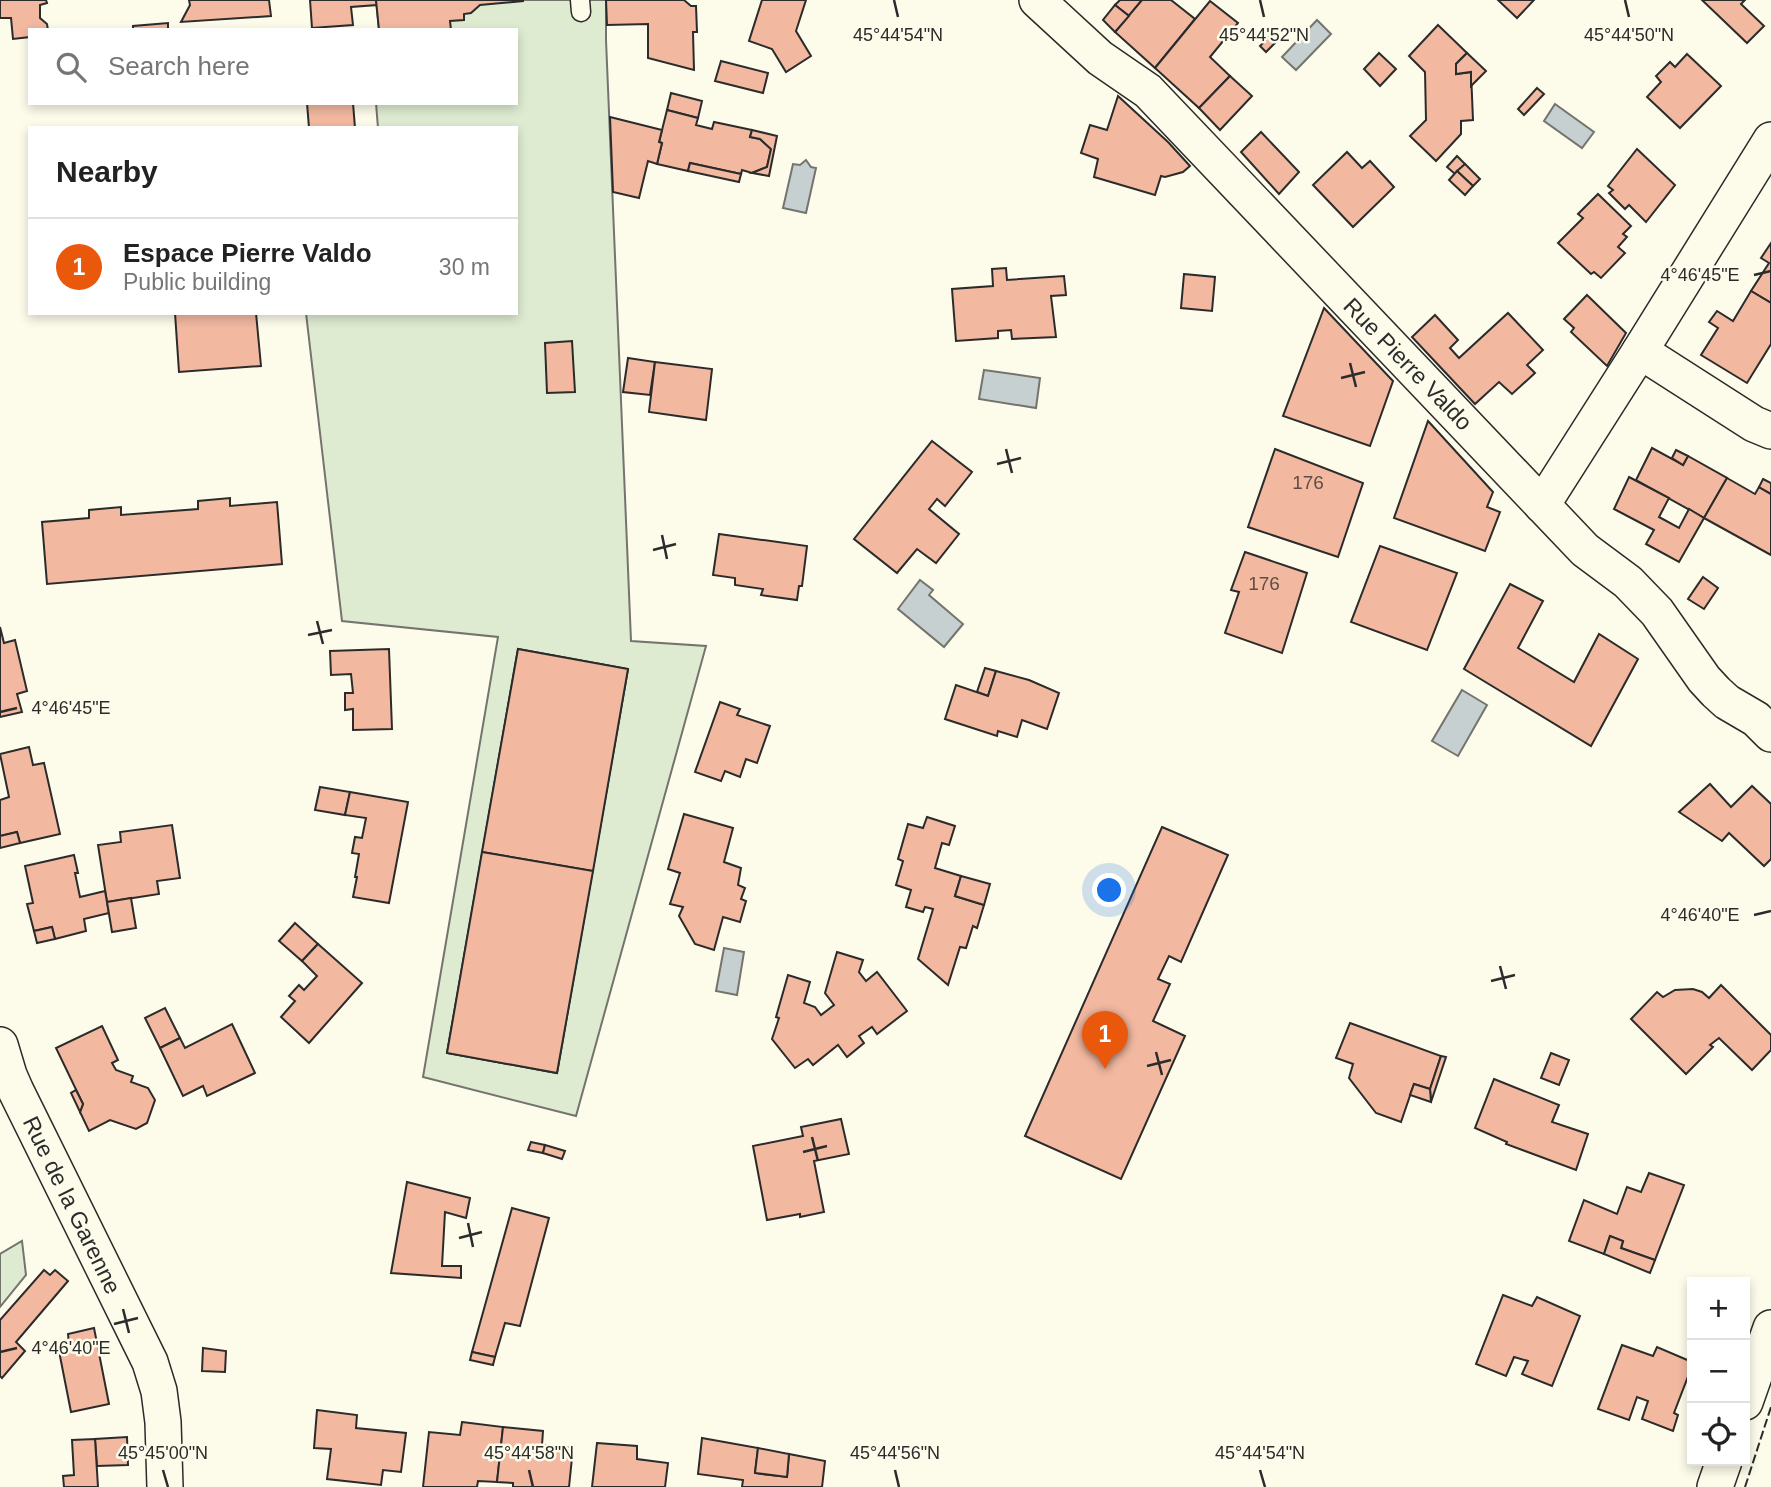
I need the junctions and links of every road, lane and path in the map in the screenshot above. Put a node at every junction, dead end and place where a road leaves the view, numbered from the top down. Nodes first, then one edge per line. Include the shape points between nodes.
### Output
1 (1037, 0) edge
2 (1771, 139) edge
3 (1640, 351) junction
4 (1771, 431) edge
5 (1542, 505) junction
6 (1771, 734) edge
7 (0, 1045) edge
8 (1771, 1328) edge
9 (1750, 1388) edge
10 (1722, 1466) edge
11 (164, 1487) edge
12 (1715, 1487) edge

1 - 5 street, Rue Pierre Valdo via 1100,58 1149,91
2 - 3 street
3 - 4 street
3 - 5 street
5 - 6 street, Rue Pierre Valdo via 1585,550 1628,582 1657,612 1721,697
7 - 11 street, Rue de la Garenne via 16,1091 150,1362 163,1422
8 - 9 street
10 - 12 street

